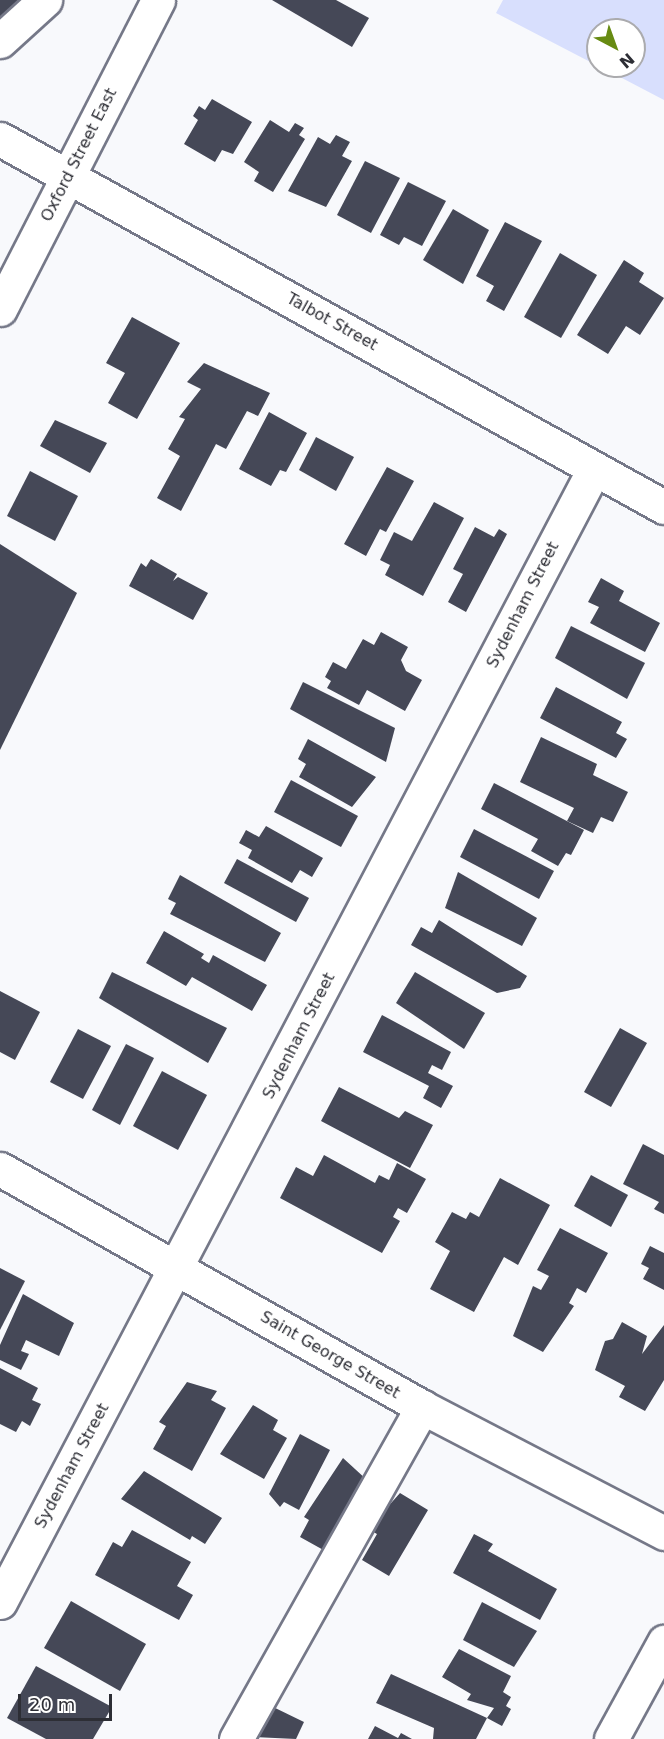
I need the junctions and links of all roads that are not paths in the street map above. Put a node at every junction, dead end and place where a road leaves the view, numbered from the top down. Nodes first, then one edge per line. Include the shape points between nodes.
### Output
1 (45, 0) edge
2 (158, 0) edge
3 (0, 41) edge
4 (0, 139) edge
5 (70, 176) junction
6 (0, 309) edge
7 (594, 469) junction
8 (664, 507) edge
9 (0, 1169) edge
10 (178, 1268) junction
11 (422, 1407) junction
12 (664, 1533) edge
13 (0, 1602) edge
14 (664, 1642) edge
15 (236, 1739) edge
16 (611, 1739) edge

1 - 3 street
2 - 5 street, Oxford Street East
4 - 5 street, Talbot Street
5 - 6 street, Oxford Street East
5 - 7 street, Talbot Street
7 - 8 street, Talbot Street
7 - 10 street, Sydenham Street
9 - 10 street, Saint George Street
10 - 11 street, Saint George Street
10 - 13 street, Sydenham Street
11 - 12 street, Saint George Street
11 - 15 street
14 - 16 street

